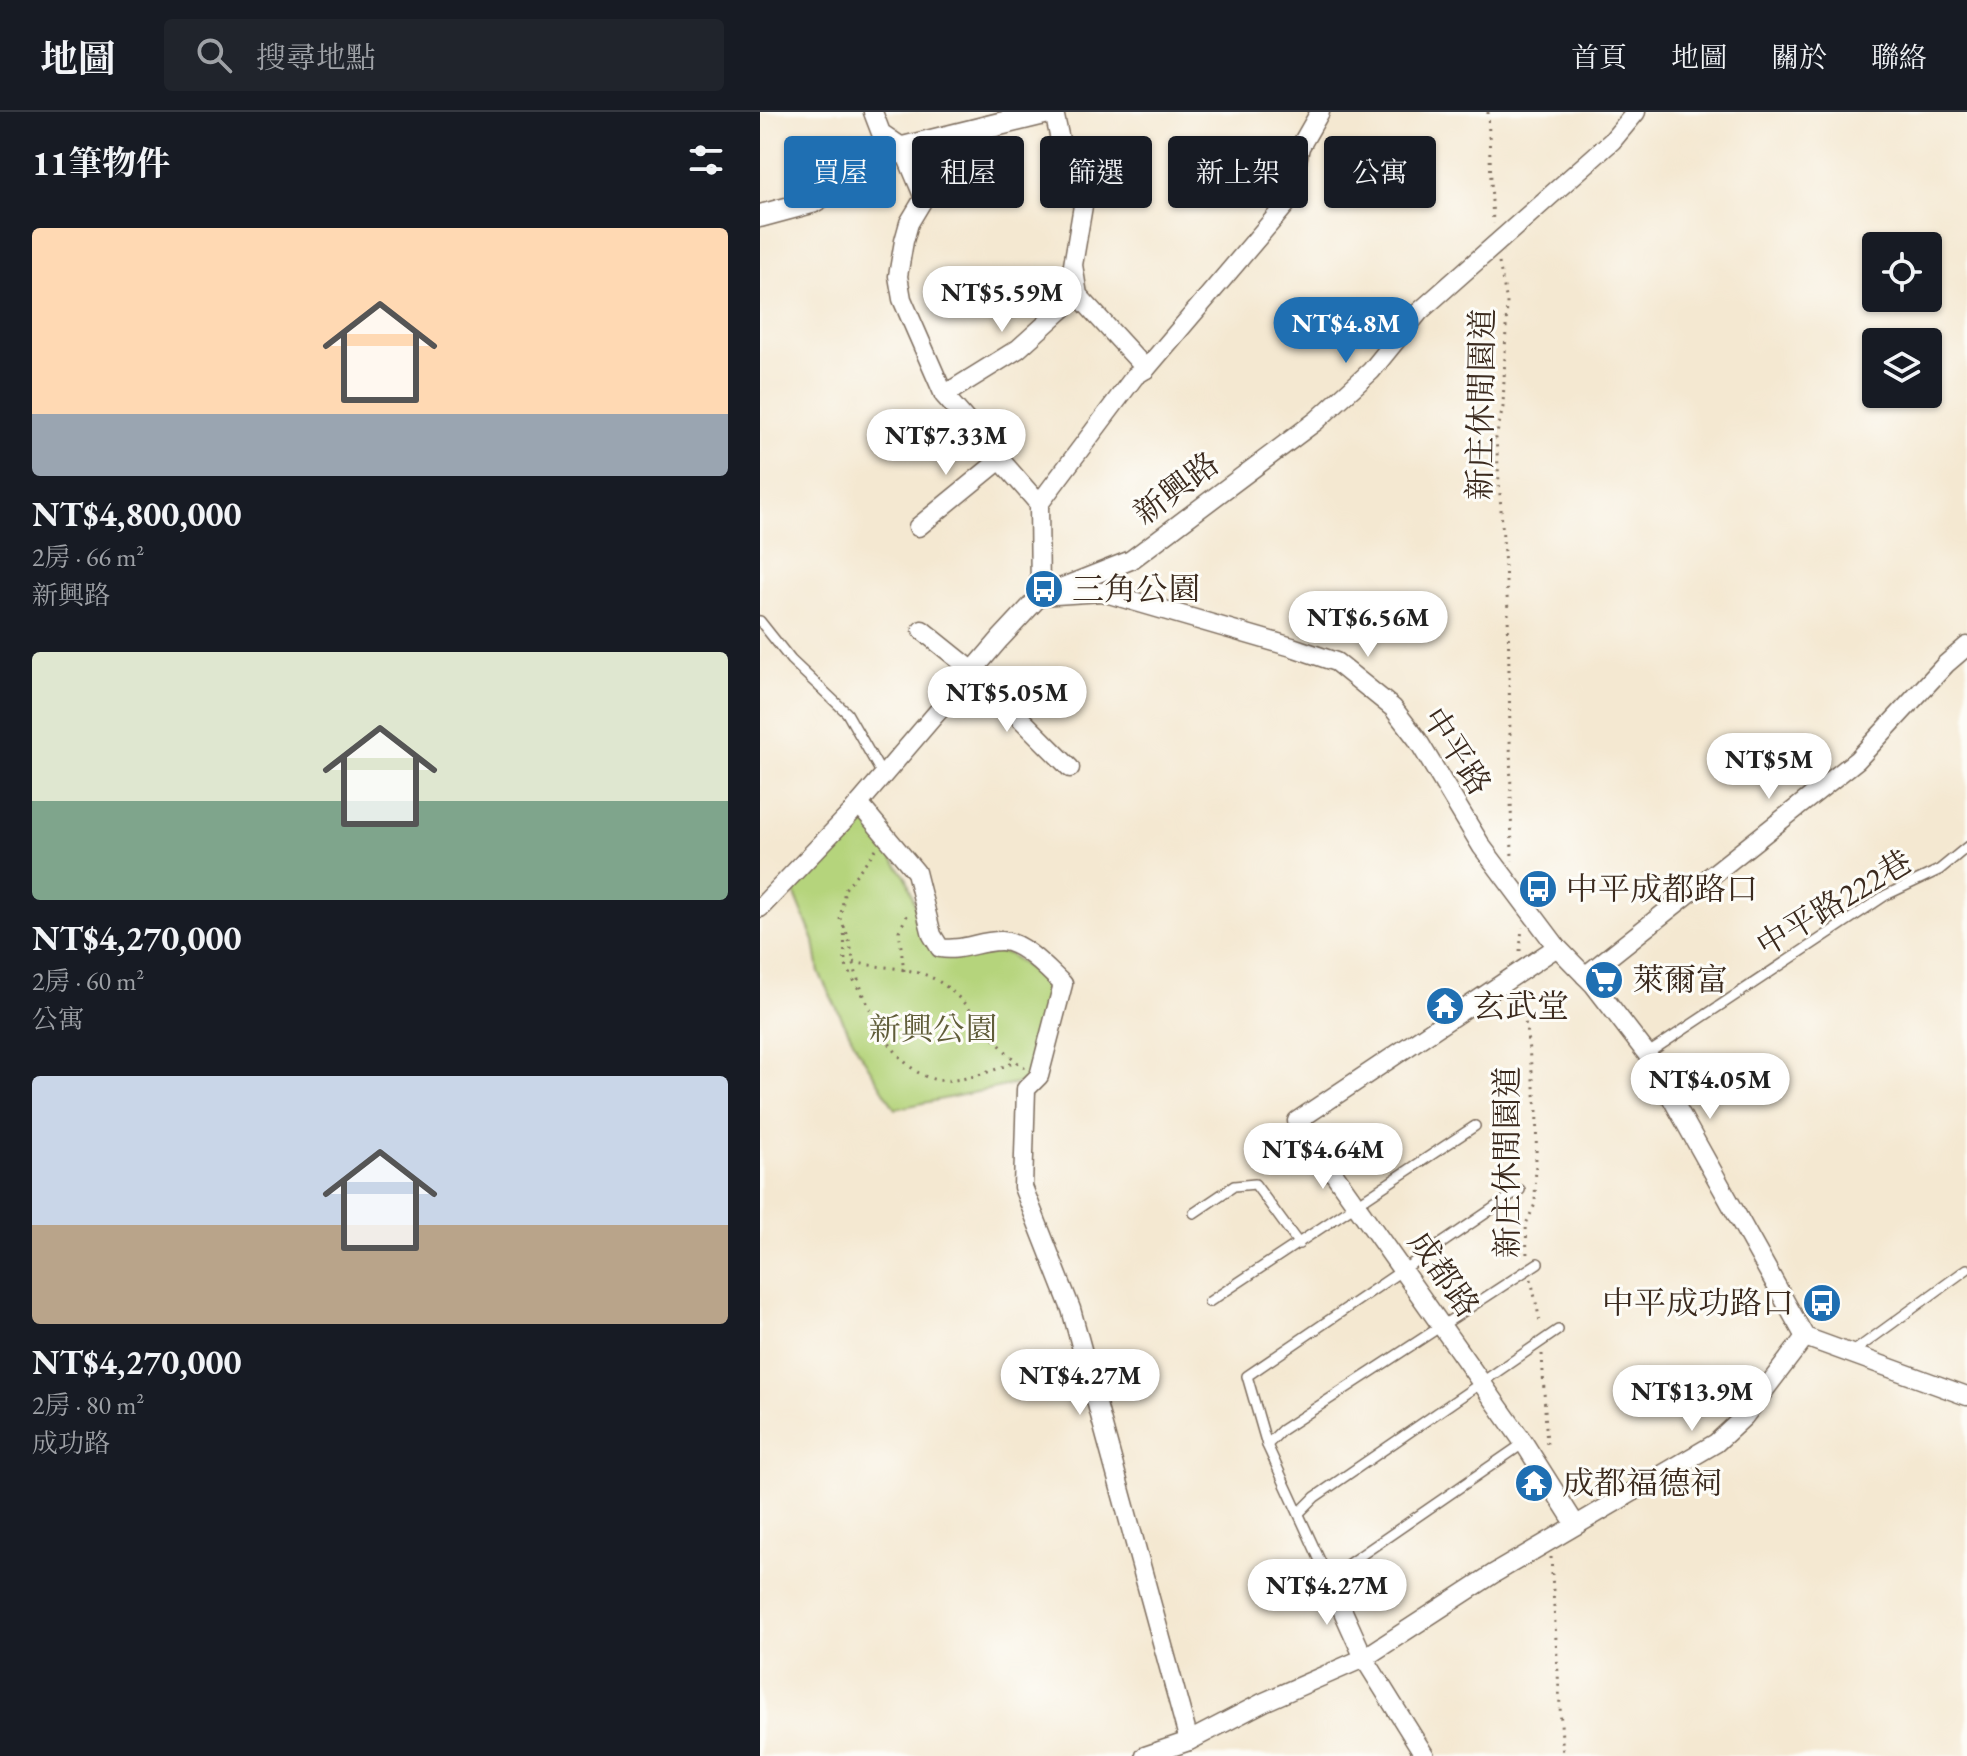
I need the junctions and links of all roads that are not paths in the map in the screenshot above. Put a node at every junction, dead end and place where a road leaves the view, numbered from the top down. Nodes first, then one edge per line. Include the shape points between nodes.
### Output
1 (873, 112) edge
2 (1051, 112) edge
3 (1320, 112) edge
4 (1636, 112) edge
5 (903, 148) junction
6 (760, 216) edge
7 (1078, 295) junction
8 (1146, 369) junction
9 (944, 395) junction
10 (1000, 460) junction
11 (1039, 504) junction
12 (918, 527) dead end
13 (1040, 596) junction
14 (760, 621) edge
15 (922, 630) dead end
16 (1967, 646) edge
17 (973, 671) junction
18 (1070, 768) dead end
19 (883, 776) junction
20 (859, 804) junction
21 (1967, 847) edge
22 (760, 908) edge
23 (1557, 947) junction
24 (1585, 976) junction
25 (1647, 1054) junction
26 (1475, 1126) dead end
27 (1520, 1190) dead end
28 (1358, 1203) junction
29 (1194, 1213) dead end
30 (1299, 1244) junction
31 (1538, 1263) dead end
32 (1403, 1267) junction
33 (1967, 1269) edge
34 (1209, 1302) dead end
35 (1442, 1324) junction
36 (1558, 1330) dead end
37 (1805, 1337) junction
38 (1853, 1352) junction
39 (1480, 1381) junction
40 (1967, 1396) edge
41 (1524, 1443) junction
42 (1267, 1445) junction
43 (1299, 1513) junction
44 (1576, 1525) junction
45 (1328, 1578) junction
46 (1364, 1658) junction
47 (1189, 1741) junction
48 (1145, 1756) edge
49 (1425, 1756) edge

1 - 5 street via 881,133
2 - 5 street
2 - 7 street via 1060,140 1087,182 1073,265
3 - 8 street via 1300,147 1289,201
4 - 13 street, 新興路 via 1612,141 1419,312 1371,371 1316,421 1131,560
5 - 6 street via 812,202
5 - 9 street via 924,198 909,223 898,276 902,299
7 - 8 street
7 - 9 street via 1018,349
8 - 11 street
9 - 10 street
10 - 11 street
10 - 12 street
11 - 13 street
13 - 17 street, 新興路
13 - 23 street, 中平路 via 1102,592 1336,662 1393,708 1482,847
14 - 19 lane via 791,660 847,713
15 - 17 street
16 - 24 street via 1857,760
17 - 18 street
17 - 19 street, 新興路
19 - 20 street, 新興路
20 - 22 street, 新興路
20 - 47 street via 905,855 923,890 932,935 940,948 1003,941 1017,946 1063,984 1039,1076 1026,1089 1023,1187 1071,1309
21 - 25 lane, 中平路222巷 via 1939,870 1886,895
23 - 24 street, 中平路
23 - 28 street, 成都路 via 1297,1121
24 - 25 street, 中平路
25 - 37 street, 中平路
26 - 28 lane
27 - 32 lane
28 - 30 lane
28 - 32 street, 成都路
29 - 30 lane via 1234,1186 1255,1184
30 - 34 lane
31 - 35 lane
32 - 35 street, 成都路
32 - 42 lane via 1247,1376
33 - 38 lane
35 - 39 street, 成都路
35 - 42 lane
36 - 39 lane
37 - 38 street
37 - 44 street via 1744,1417 1716,1443
38 - 40 street
39 - 41 street, 成都路
39 - 43 lane
41 - 44 street, 成都路
41 - 45 lane
42 - 43 lane
43 - 45 lane
44 - 46 street
45 - 46 street
46 - 47 street
46 - 49 street
47 - 48 street

